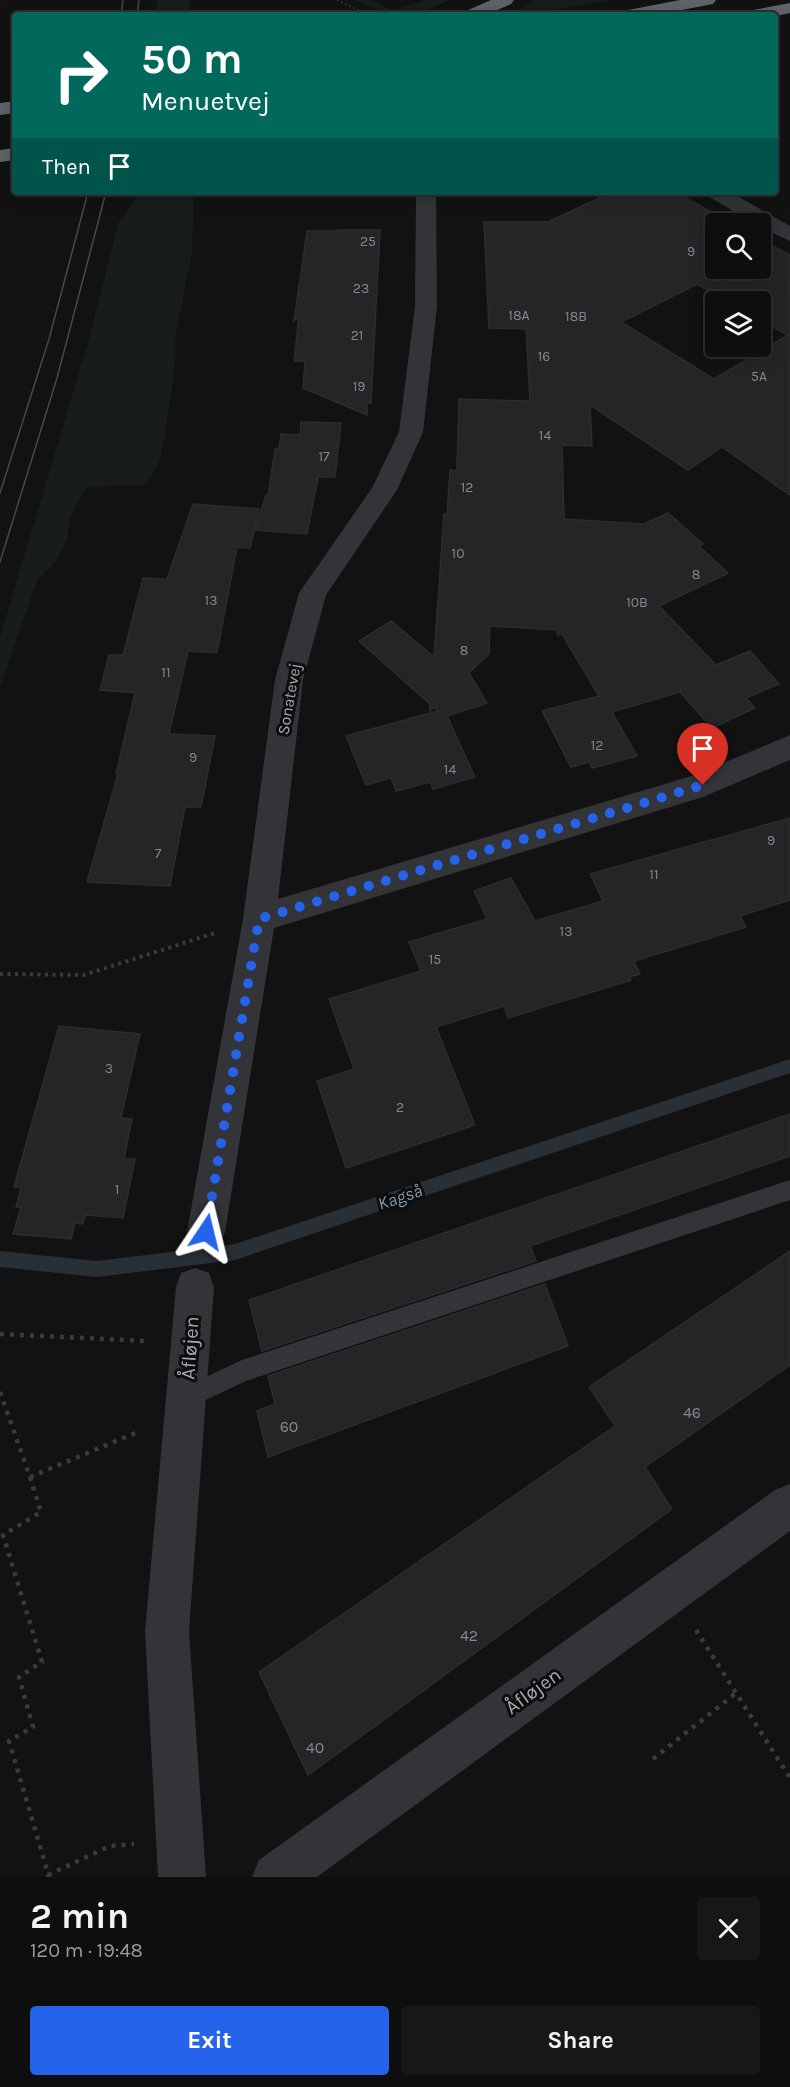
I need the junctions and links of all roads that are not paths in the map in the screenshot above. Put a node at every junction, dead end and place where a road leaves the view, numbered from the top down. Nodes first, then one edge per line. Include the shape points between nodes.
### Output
1 (505, 0) edge
2 (707, 0) edge
3 (790, 8) edge
4 (479, 12) edge
5 (645, 12) edge
6 (769, 12) edge
7 (426, 195) edge
8 (720, 195) edge
9 (790, 235) edge
10 (790, 747) edge
11 (259, 919) junction
12 (790, 1190) edge
13 (206, 1232) dead end
14 (195, 1287) dead end
15 (185, 1405) junction
16 (790, 1505) edge
17 (181, 1859) edge
18 (276, 1877) edge

1 - 4 highway
2 - 5 highway
3 - 6 highway
7 - 11 street, Sonatevej via 426,306 411,432 384,490 313,593 290,680
8 - 9 street
10 - 11 street via 703,785
11 - 13 street, Sonatevej
12 - 15 lane via 242,1371
14 - 15 street, Åfløjen
15 - 17 street, Åfløjen via 167,1631
16 - 18 street, Åfløjen

